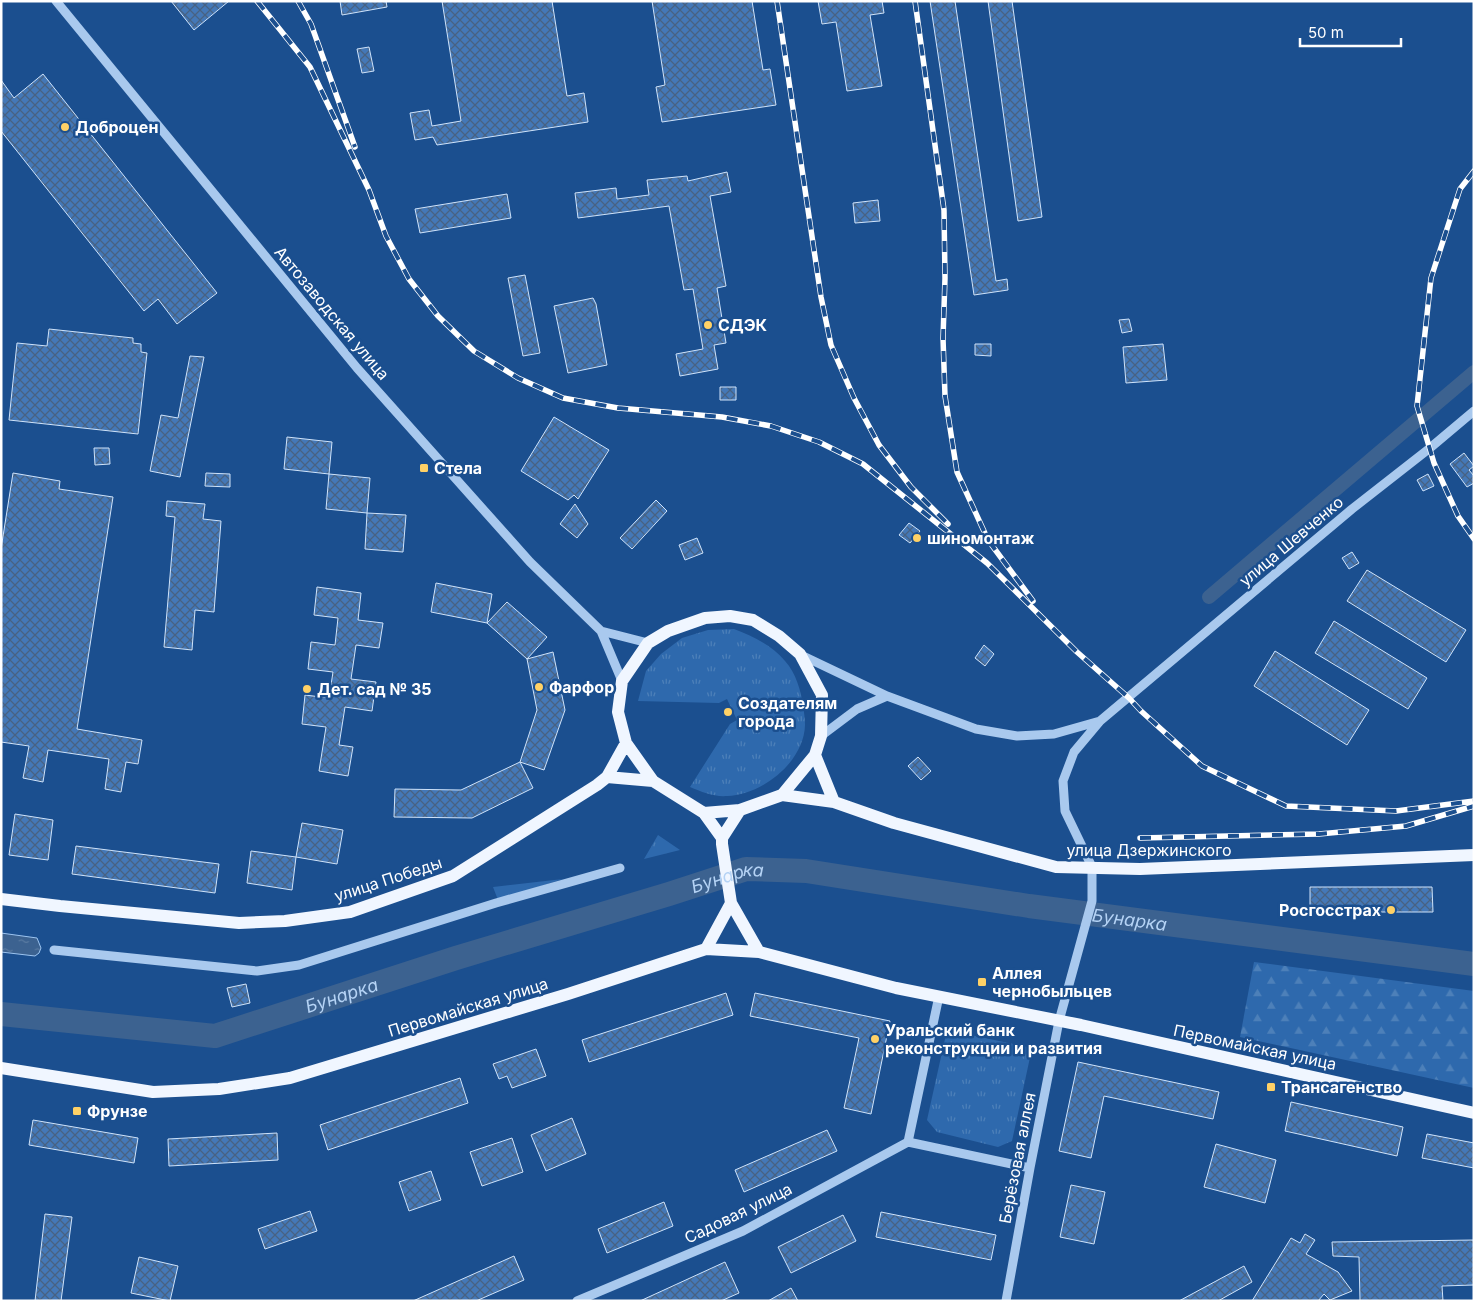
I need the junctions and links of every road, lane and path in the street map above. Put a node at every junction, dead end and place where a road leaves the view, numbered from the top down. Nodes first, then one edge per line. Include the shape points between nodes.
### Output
1 (56, 1) edge
2 (1474, 411) edge
3 (601, 632) junction
4 (648, 643) junction
5 (800, 654) junction
6 (622, 682) junction
7 (887, 696) junction
8 (1100, 721) junction
9 (821, 736) junction
10 (626, 742) junction
11 (815, 754) junction
12 (607, 777) junction
13 (653, 781) junction
14 (782, 796) junction
15 (834, 802) junction
16 (740, 810) junction
17 (704, 813) junction
18 (722, 838) junction
19 (1474, 855) edge
20 (1092, 867) junction
21 (620, 868) dead end
22 (1, 899) edge
23 (730, 899) junction
24 (706, 949) junction
25 (54, 950) dead end
26 (759, 952) junction
27 (939, 996) junction
28 (1059, 1020) junction
29 (1, 1068) edge
30 (1474, 1113) edge
31 (908, 1142) junction
32 (1030, 1168) junction
33 (577, 1301) edge
34 (1006, 1301) edge

1 - 3 street, Автозаводская улица via 357,368 530,562
2 - 8 street, улица Шевченко
3 - 4 street
3 - 6 street
4 - 5 main road via 668,631 705,618 730,616 753,620
4 - 6 main road
5 - 7 street
5 - 9 main road via 822,695
6 - 10 main road via 618,712
7 - 8 street via 976,729 1017,736 1054,734
7 - 9 street via 857,709
8 - 20 street via 1074,752 1063,781 1065,811
9 - 11 main road
10 - 12 main road
10 - 13 main road
11 - 14 main road
11 - 15 main road
12 - 13 main road
12 - 22 main road, улица Победы via 453,876 350,912 239,923
13 - 17 main road
14 - 15 main road, улица Дзержинского
14 - 16 main road
15 - 20 main road, улица Дзержинского via 894,823 1056,867
16 - 17 main road
16 - 18 main road
17 - 18 main road
18 - 23 main road
19 - 20 main road, улица Дзержинского via 1140,869
20 - 28 street, Берёзовая аллея via 1092,901
21 - 25 street via 299,965 257,971
23 - 24 main road
23 - 26 main road
24 - 26 main road, Первомайская улица
24 - 29 main road, Первомайская улица via 290,1078 219,1089 152,1092
26 - 27 main road, Первомайская улица
27 - 28 main road, Первомайская улица
27 - 31 street
28 - 30 main road, Первомайская улица
28 - 32 street, Берёзовая аллея
31 - 32 street
31 - 33 street, Садовая улица via 743,1231
32 - 34 street, Берёзовая аллея

